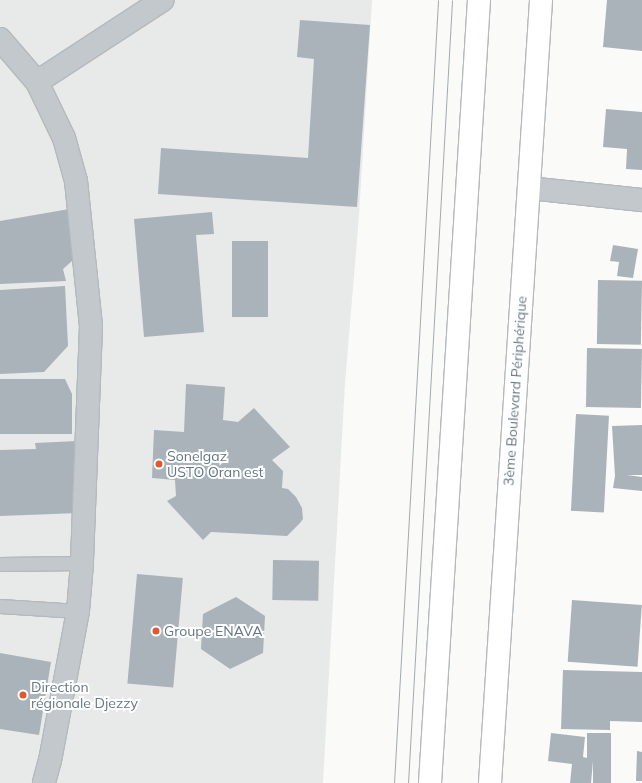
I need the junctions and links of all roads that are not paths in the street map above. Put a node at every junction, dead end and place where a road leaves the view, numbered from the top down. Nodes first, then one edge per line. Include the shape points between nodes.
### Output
1 (163, 0) edge
2 (479, 0) edge
3 (541, 0) edge
4 (0, 39) edge
5 (37, 82) junction
6 (529, 188) junction
7 (642, 200) edge
8 (82, 562) junction
9 (0, 564) edge
10 (0, 606) edge
11 (78, 611) junction
12 (44, 783) edge
13 (430, 783) edge
14 (490, 783) edge

1 - 5 street
2 - 13 highway
3 - 6 highway, 3ème Boulevard Périphérique
4 - 5 street
5 - 8 street via 64,138 76,182 85,261 91,326
6 - 7 street
6 - 14 highway, 3ème Boulevard Périphérique
8 - 9 lane
8 - 11 street
10 - 11 lane
11 - 12 street

